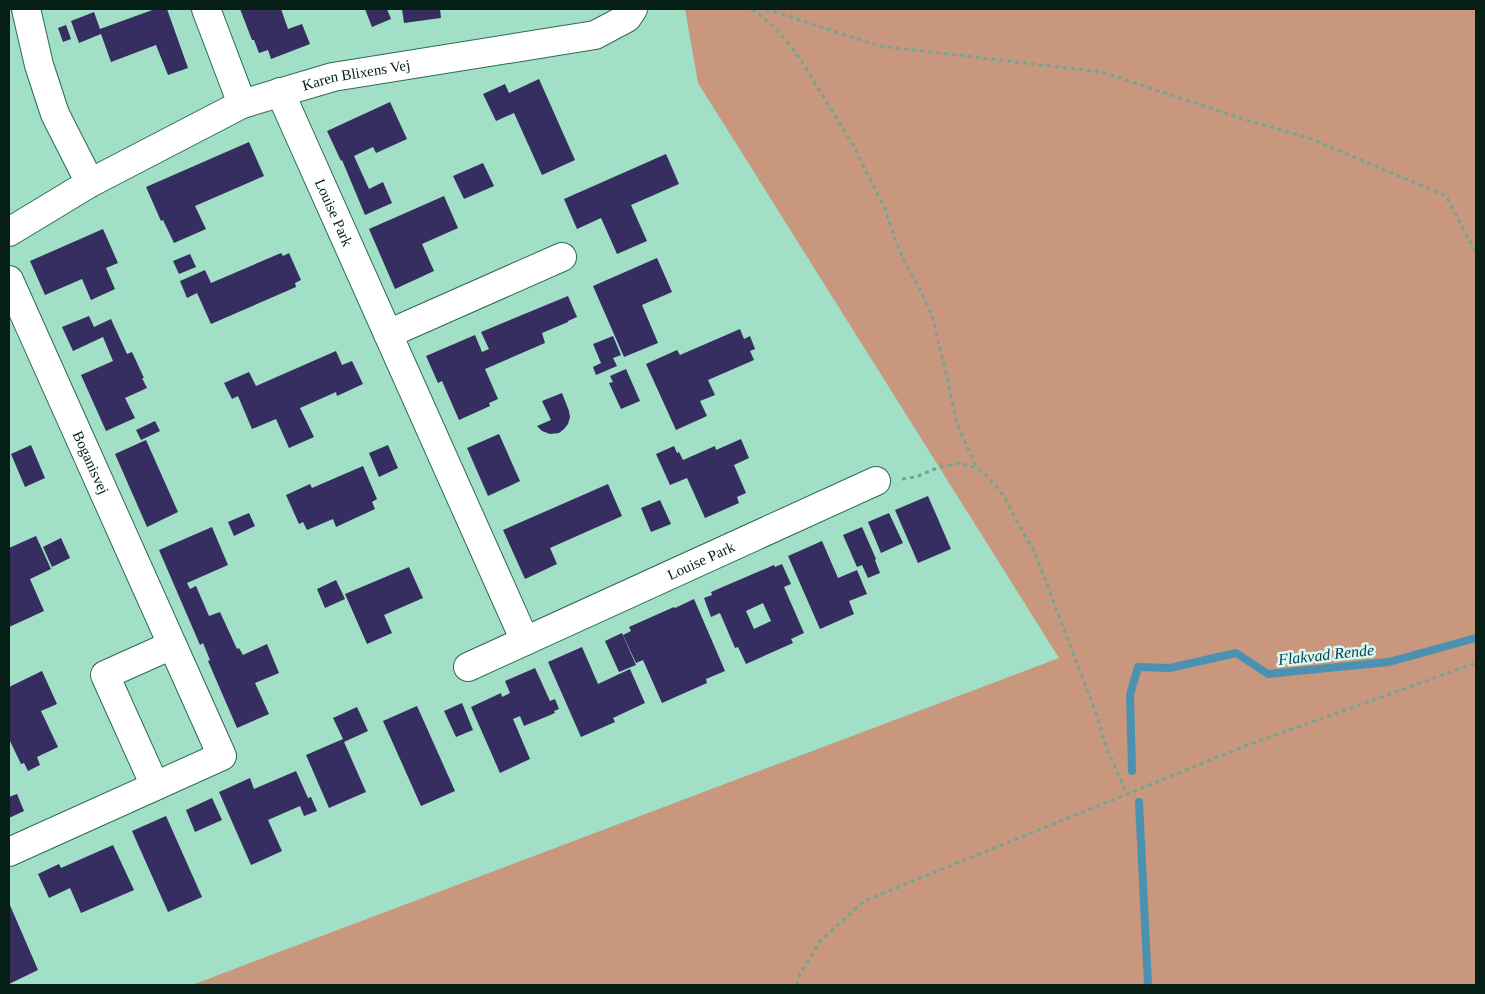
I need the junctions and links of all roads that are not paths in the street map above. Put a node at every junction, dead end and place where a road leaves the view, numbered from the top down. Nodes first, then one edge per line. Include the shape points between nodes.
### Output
1 (26, 9) edge
2 (206, 9) edge
3 (633, 9) edge
4 (280, 92) junction
5 (242, 104) junction
6 (90, 183) junction
7 (9, 232) edge
8 (562, 257) dead end
9 (9, 280) edge
10 (388, 334) junction
11 (876, 481) road end
12 (525, 641) junction
13 (172, 645) junction
14 (468, 667) dead end
15 (155, 786) junction
16 (9, 852) edge

1 - 6 street via 39,65 56,114
2 - 5 street
3 - 4 street, Karen Blixens Vej via 627,18 595,35 333,77
4 - 5 street, Karen Blixens Vej
4 - 10 street, Louise Park
5 - 6 street, Karen Blixens Vej
6 - 7 street, Karen Blixens Vej
8 - 10 street
9 - 13 street, Boganisvej
10 - 12 street, Louise Park
11 - 12 street, Louise Park
12 - 14 street, Louise Park
13 - 15 street, Boganisvej via 222,756
13 - 15 street via 105,675
15 - 16 street, Boganisvej

